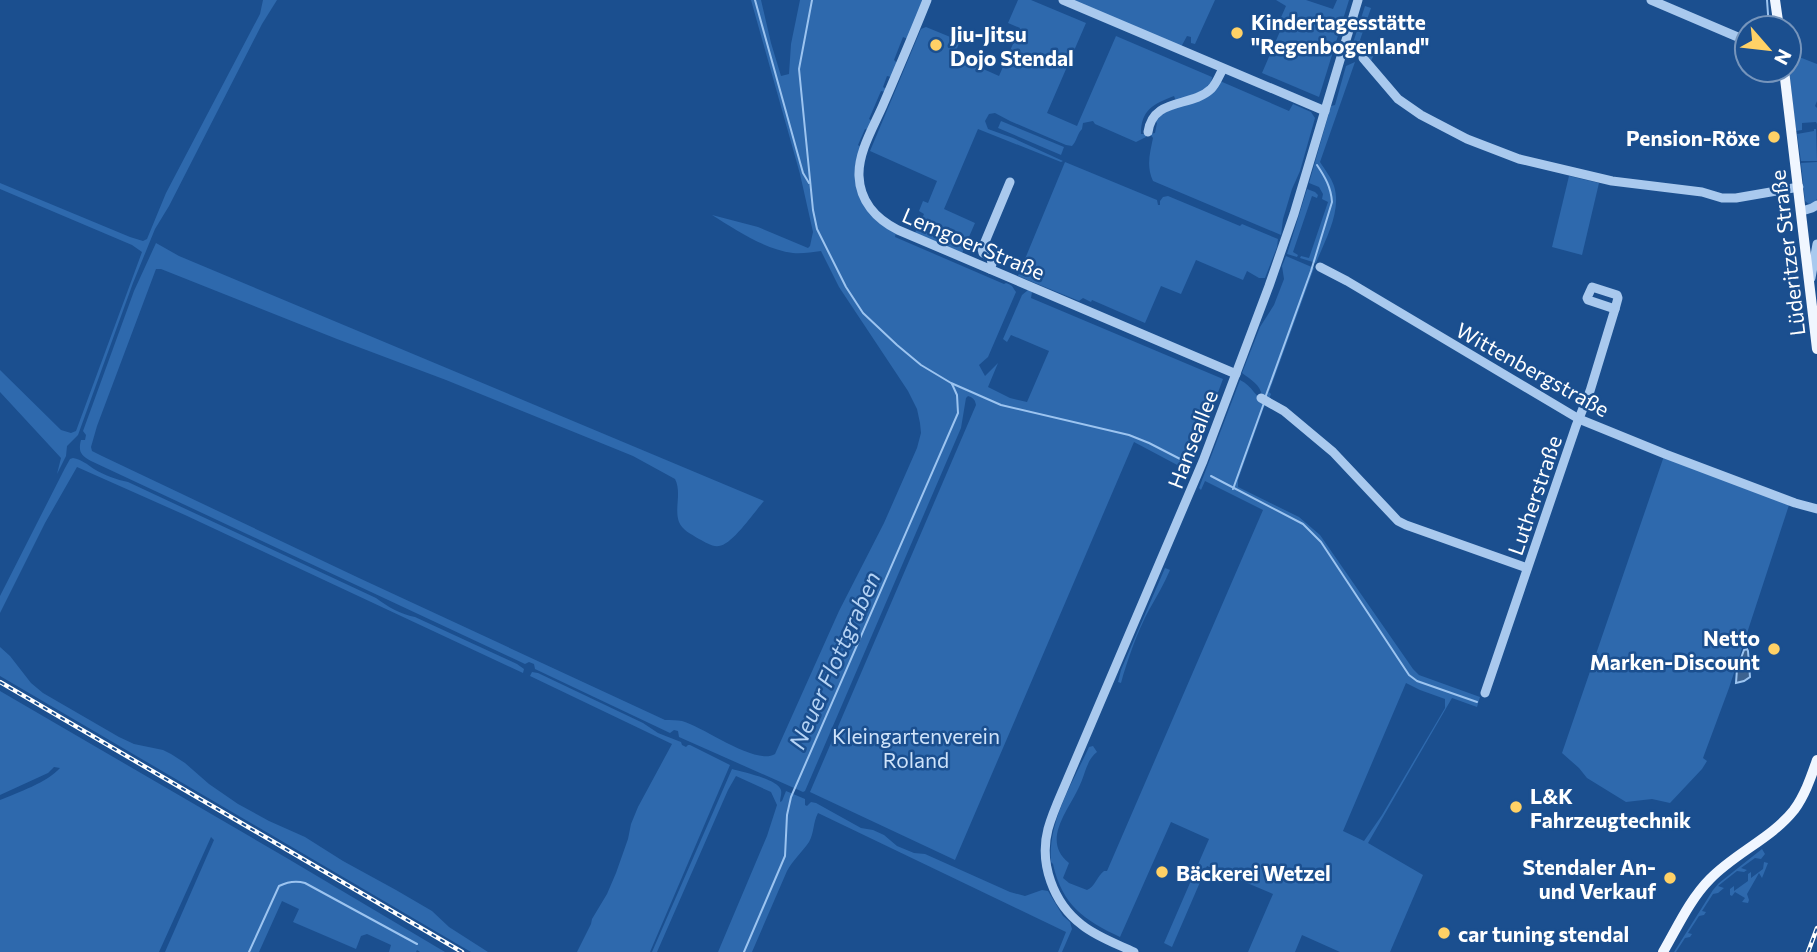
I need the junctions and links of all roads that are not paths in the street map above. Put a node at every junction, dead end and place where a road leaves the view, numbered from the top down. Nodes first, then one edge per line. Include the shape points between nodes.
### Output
1 (928, 0) edge
2 (1063, 0) edge
3 (1358, 0) edge
4 (1651, 0) edge
5 (1733, 35) edge
6 (1363, 58) dead end
7 (1223, 69) junction
8 (1786, 84) edge
9 (1325, 111) junction
10 (1148, 132) dead end
11 (1010, 182) dead end
12 (1799, 187) junction
13 (1817, 205) edge
14 (1802, 211) junction
15 (1817, 244) edge
16 (1320, 267) dead end
17 (989, 269) junction
18 (1810, 283) junction
19 (1615, 309) dead end
20 (1816, 334) edge
21 (1817, 349) edge
22 (1236, 374) junction
23 (1264, 399) dead end
24 (1579, 419) junction
25 (1817, 509) edge
26 (1527, 568) junction
27 (1485, 693) dead end
28 (1817, 760) edge
29 (1134, 952) edge
30 (1663, 952) edge

1 - 17 street, Lemgoer Straße via 862,154 861,188 868,205 885,223
2 - 7 street
3 - 9 street, Hanseallee
4 - 5 street
6 - 12 street via 1398,99 1421,115 1519,159 1612,181 1722,198
7 - 9 street
7 - 10 street via 1211,89 1153,116
8 - 12 main road, Lüderitzer Straße
9 - 22 street, Hanseallee via 1286,239
11 - 17 street via 982,249 991,257
12 - 14 main road, Lüderitzer Straße
13 - 14 street
14 - 18 main road, Lüderitzer Straße
15 - 18 street
16 - 24 street, Wittenbergstraße
17 - 22 street, Lemgoer Straße
18 - 20 main road, Lüderitzer Straße
19 - 24 street, Lutherstraße
20 - 21 main road, Lüderitzer Straße
22 - 29 street, Hanseallee via 1048,830 1046,864 1065,908 1080,924
23 - 26 street via 1333,452 1398,521
24 - 25 street, Wittenbergstraße
24 - 26 street, Lutherstraße
26 - 27 street, Lutherstraße
28 - 30 main road via 1795,809 1707,881

